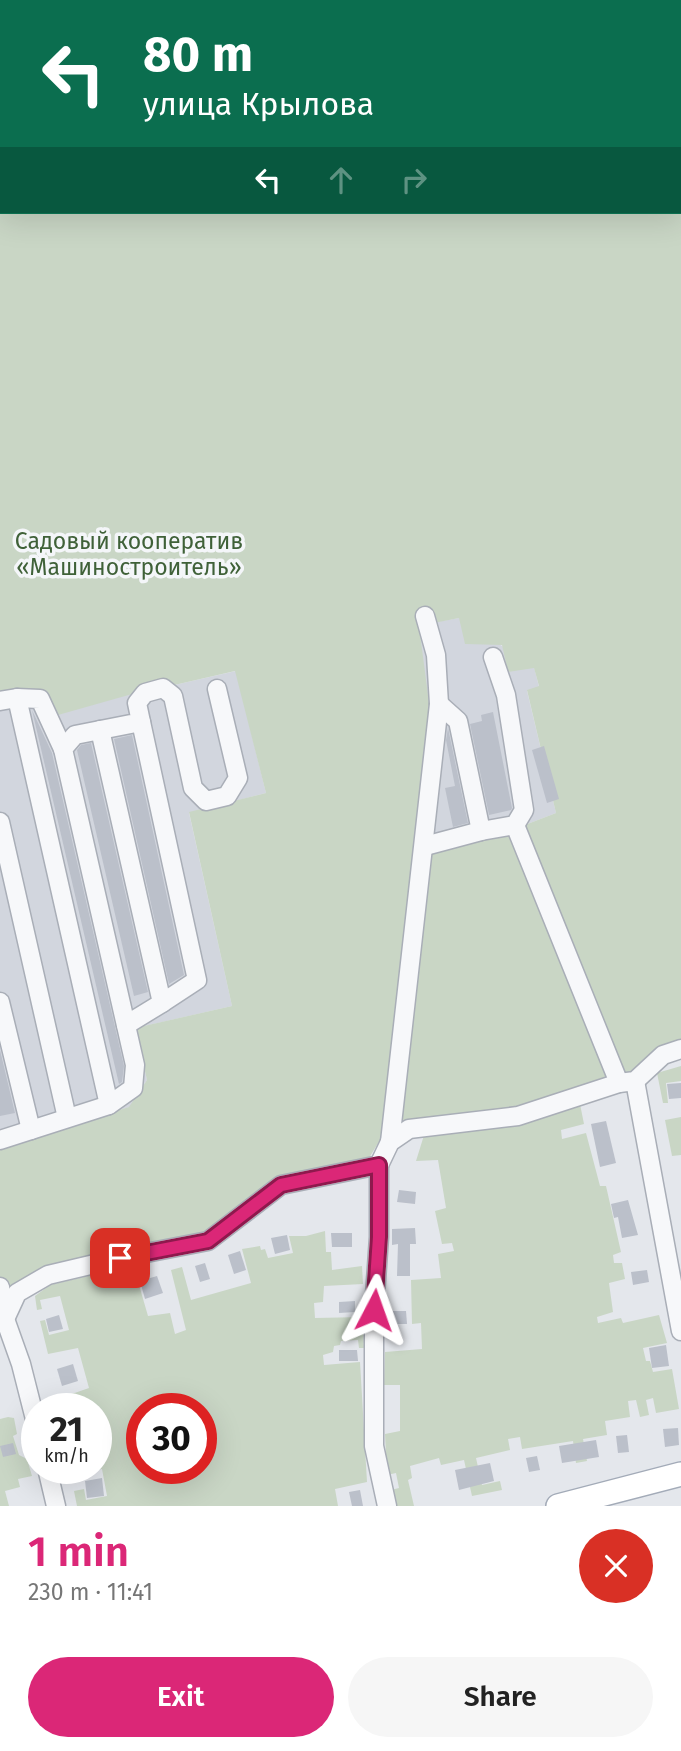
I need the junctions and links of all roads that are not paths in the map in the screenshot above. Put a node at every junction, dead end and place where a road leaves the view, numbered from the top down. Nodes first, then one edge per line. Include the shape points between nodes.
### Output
1 (425, 616) dead end
2 (493, 657) dead end
3 (217, 689) dead end
4 (8, 700) edge
5 (439, 704) junction
6 (141, 722) junction
7 (100, 730) junction
8 (63, 749) junction
9 (0, 822) edge
10 (515, 825) junction
11 (481, 831) junction
12 (425, 846) junction
13 (0, 1002) edge
14 (162, 1003) junction
15 (126, 1026) junction
16 (681, 1049) edge
17 (627, 1082) junction
18 (109, 1105) junction
19 (67, 1118) junction
20 (31, 1130) junction
21 (0, 1140) edge
22 (390, 1142) junction
23 (379, 1165) junction
24 (0, 1287) edge
25 (2, 1318) edge
26 (681, 1331) edge
27 (28, 1393) edge
28 (681, 1474) edge
29 (51, 1484) edge
30 (56, 1506) edge
31 (387, 1506) edge
32 (558, 1506) edge

1 - 5 street via 436,655
2 - 10 street via 506,695 524,810
3 - 6 street via 238,778 228,796 205,801 193,788 173,696 163,688 145,693 137,703
4 - 8 street via 40,699
4 - 18 street
5 - 11 street via 458,722
5 - 12 street
6 - 7 street
6 - 14 street via 197,980
7 - 8 street via 75,735
7 - 14 street
8 - 15 street
9 - 19 street
10 - 11 street
10 - 17 street
11 - 12 street
12 - 22 street
13 - 20 street
14 - 15 street
15 - 18 street via 135,1065 133,1088
16 - 17 street via 663,1055
17 - 22 street via 518,1116 409,1129
17 - 26 street
18 - 19 street
19 - 20 street
20 - 21 street
22 - 23 street
23 - 25 street via 281,1185 208,1241 48,1275 17,1293
23 - 31 street via 374,1446
24 - 25 street
25 - 27 street
28 - 32 main road
29 - 30 street

